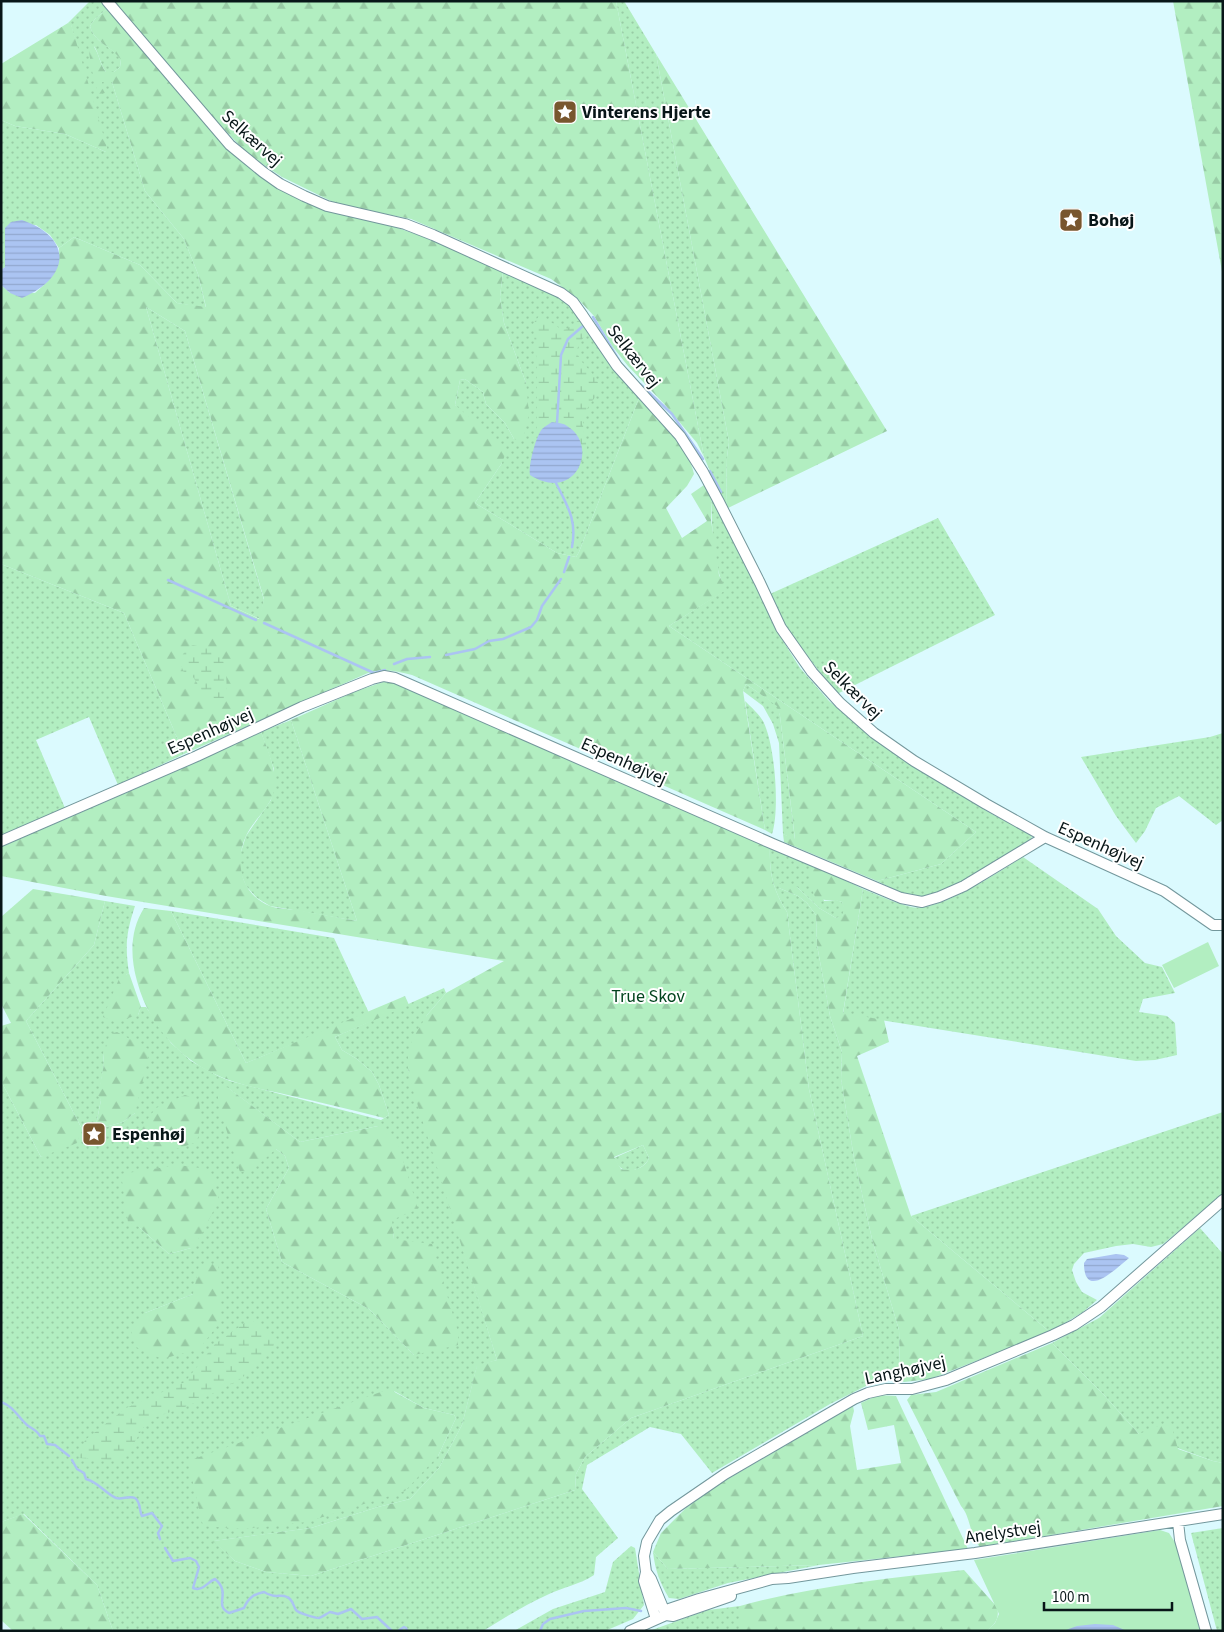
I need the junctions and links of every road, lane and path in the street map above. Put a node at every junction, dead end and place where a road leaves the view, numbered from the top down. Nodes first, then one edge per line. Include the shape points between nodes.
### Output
1 (106, 1) edge
2 (1045, 837) junction
3 (1, 841) edge
4 (1223, 925) edge
5 (1223, 1200) edge
6 (1223, 1514) edge
7 (1178, 1522) junction
8 (661, 1617) junction
9 (630, 1631) edge
10 (1206, 1631) edge

1 - 2 street, Selkærvej via 230,145 280,184 327,206 405,224 433,235 534,279 561,292 573,302 617,366 680,436 703,472 781,628 840,704 914,761
2 - 3 street, Espenhøjvej via 952,892 914,902 384,676 302,708
2 - 4 street, Espenhøjvej via 1164,891 1213,925
5 - 8 street, Langhøjvej via 1101,1306 1074,1325 946,1380 912,1389 886,1389 861,1396 725,1474 671,1511 660,1520 644,1556
6 - 7 street, Anelystvej
7 - 8 street, Anelystvej via 974,1554 772,1579 669,1609
7 - 10 street via 1180,1540
8 - 9 street, Anelystvej

